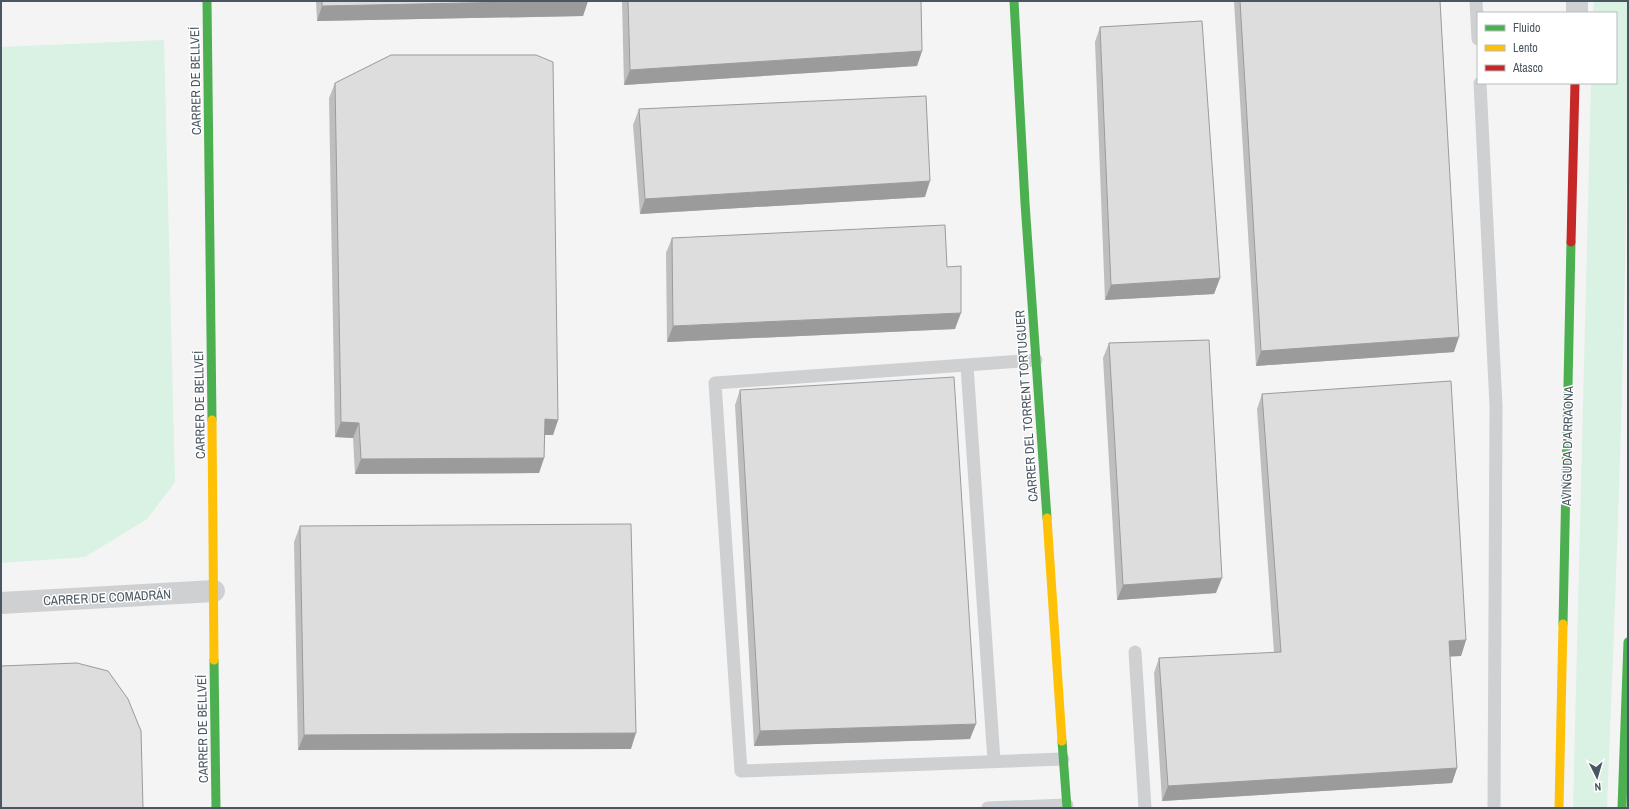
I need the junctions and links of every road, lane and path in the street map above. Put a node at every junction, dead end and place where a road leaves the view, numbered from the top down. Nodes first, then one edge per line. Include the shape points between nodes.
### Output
1 (207, 1) edge
2 (1014, 1) edge
3 (1476, 1) edge
4 (1577, 1) edge
5 (1577, 12) edge
6 (1477, 20) edge
7 (1480, 84) edge
8 (1575, 84) edge
9 (1036, 360) junction
10 (967, 366) junction
11 (214, 591) junction
12 (1, 603) edge
13 (1628, 642) edge
14 (1135, 652) dead end
15 (1063, 759) junction
16 (994, 761) junction
17 (1067, 807) edge
18 (216, 808) edge
19 (988, 808) edge
20 (1007, 808) edge
21 (1144, 808) edge
22 (1494, 808) edge
23 (1559, 808) edge
24 (1622, 808) edge

1 - 11 street, CARRER DE BELLVEÍ
2 - 9 street, CARRER DEL TORRENT TORTUGUER
3 - 6 lane
4 - 5 street
7 - 22 lane via 1496,406
8 - 23 street, AVINGUDA D'ARRAONA
9 - 10 lane
9 - 15 street, CARRER DEL TORRENT TORTUGUER
10 - 16 lane
10 - 16 lane via 715,383 741,771
11 - 12 street, CARRER DE COMADRÁN
11 - 18 street, CARRER DE BELLVEÍ
13 - 24 street
14 - 21 lane
15 - 16 lane
15 - 17 street, CARRER DEL TORRENT TORTUGUER
17 - 20 lane
19 - 20 lane

